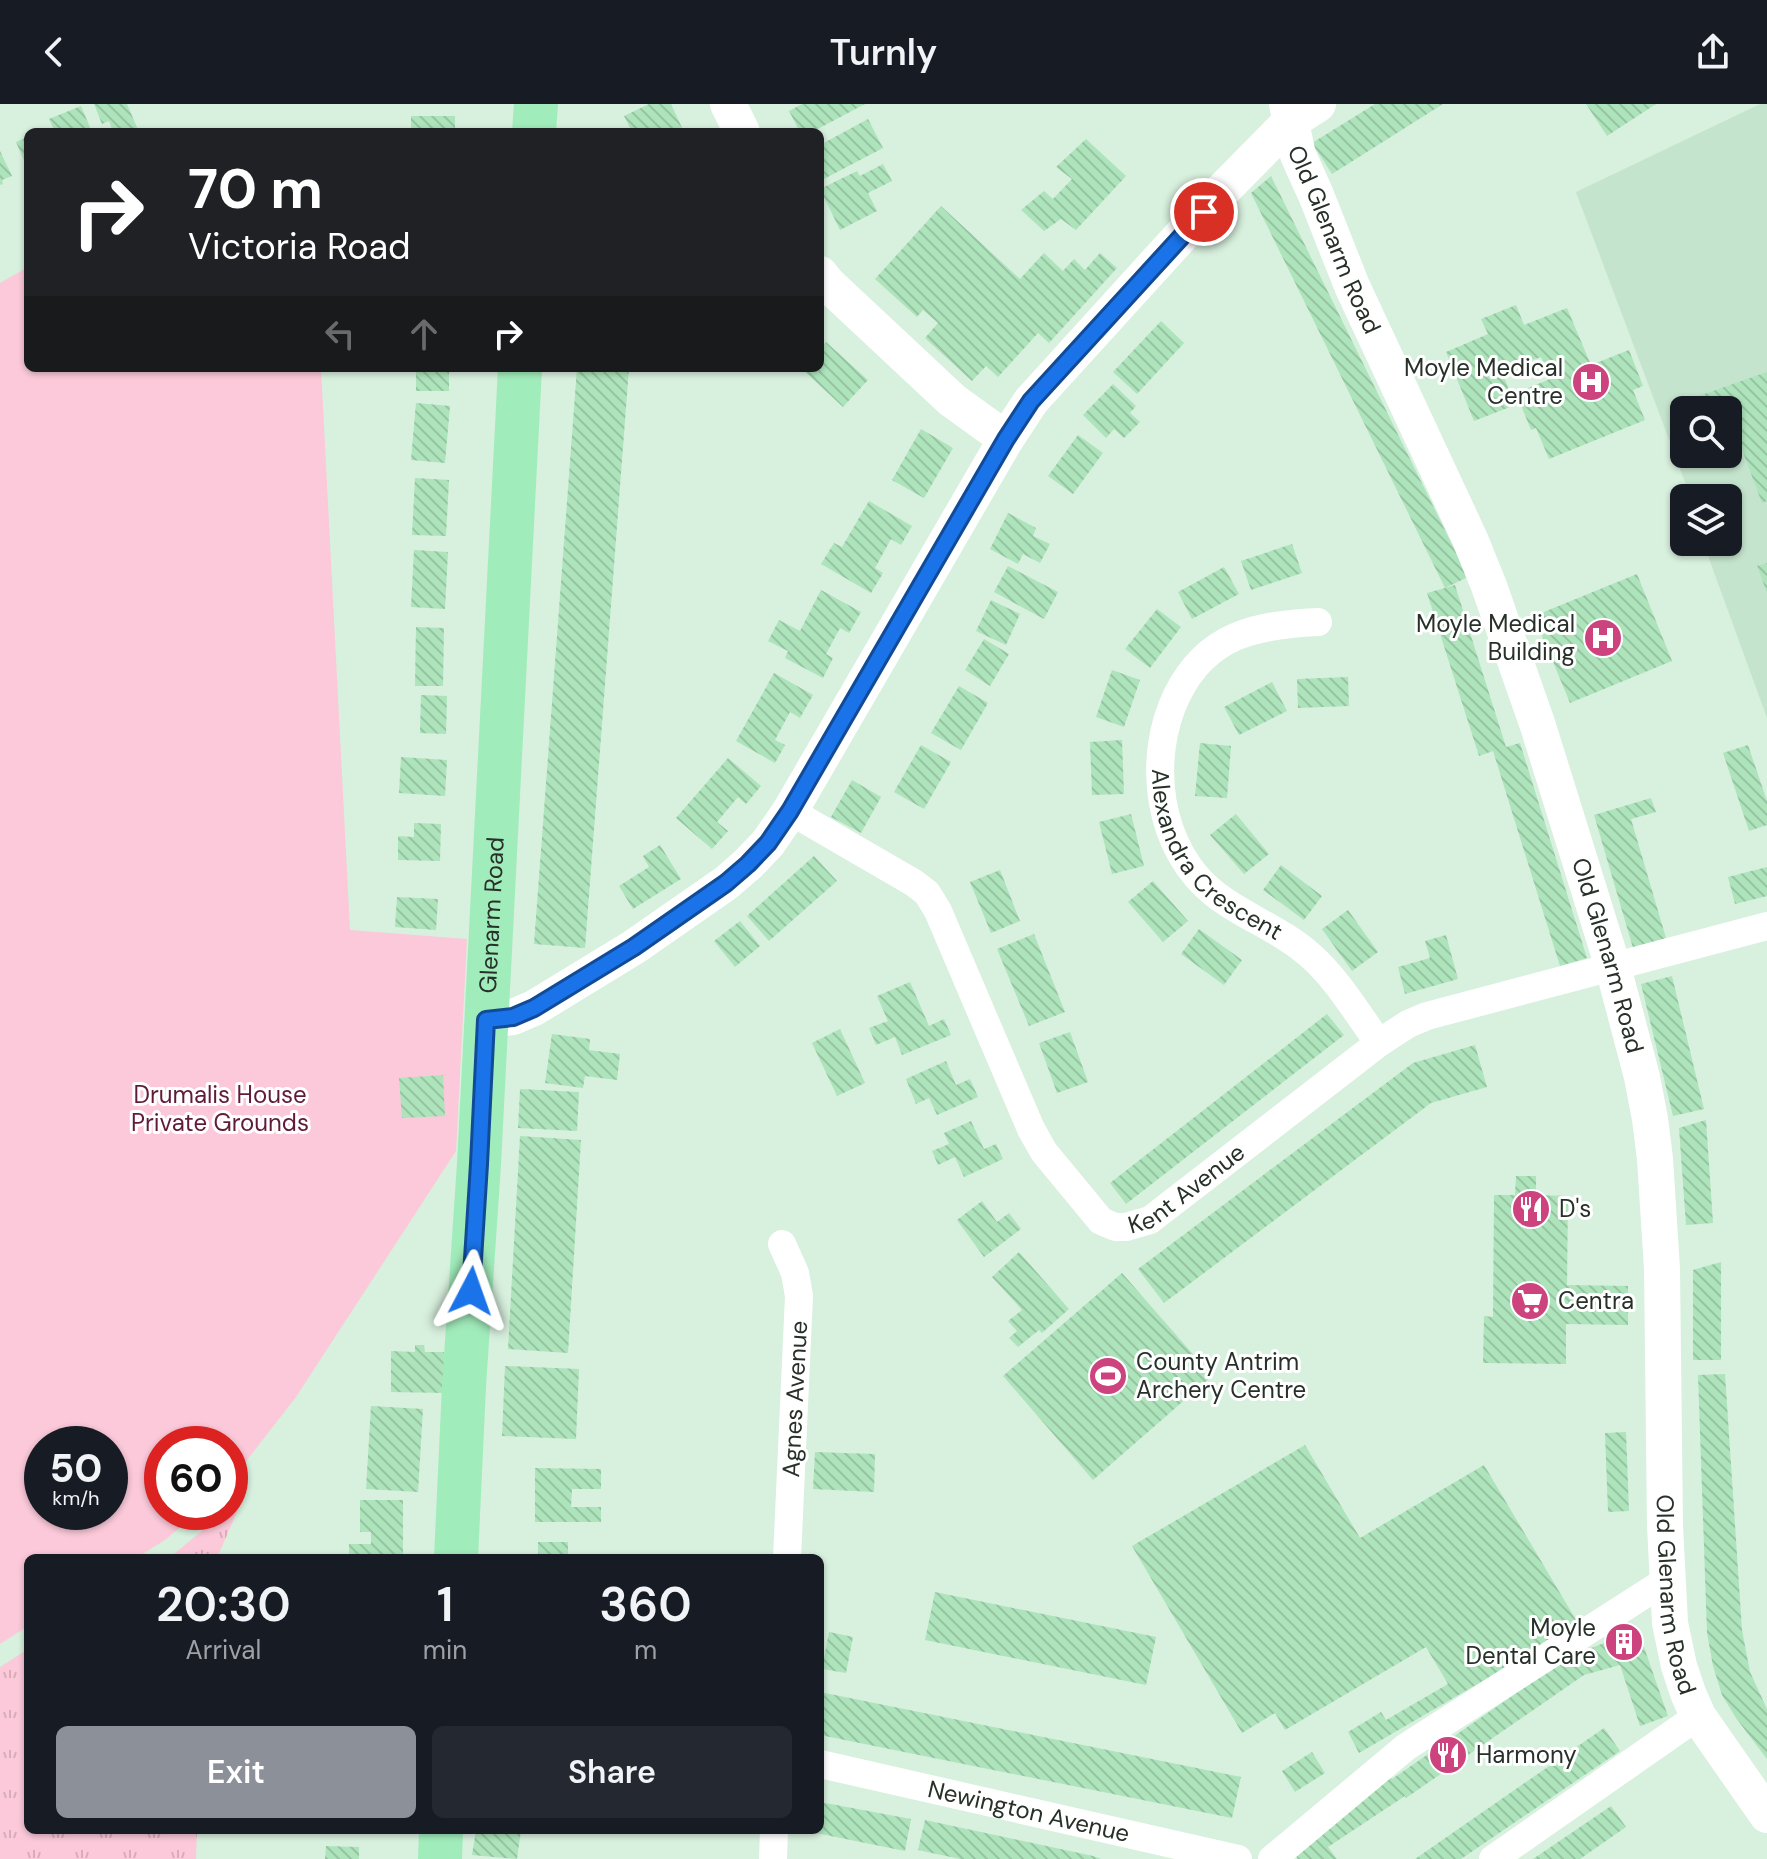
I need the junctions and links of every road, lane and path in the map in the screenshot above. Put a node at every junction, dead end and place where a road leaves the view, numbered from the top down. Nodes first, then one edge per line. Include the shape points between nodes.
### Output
1 (536, 104) edge
2 (728, 104) edge
3 (1299, 110) edge
4 (534, 128) edge
5 (740, 128) edge
6 (824, 279) edge
7 (520, 372) edge
8 (1006, 439) junction
9 (1318, 622) dead end
10 (790, 811) junction
11 (1767, 926) edge
12 (1613, 967) junction
13 (486, 1020) junction
14 (1379, 1043) junction
15 (782, 1244) dead end
16 (456, 1554) edge
17 (787, 1554) edge
18 (1667, 1580) junction
19 (1698, 1716) junction
20 (824, 1765) edge
21 (1767, 1815) edge
22 (441, 1834) edge
23 (774, 1834) edge
24 (440, 1859) edge
25 (773, 1859) edge
26 (1238, 1859) edge
27 (1272, 1859) edge
28 (1493, 1859) edge

1 - 4 main road
2 - 5 street
3 - 8 street via 1061,366
3 - 12 street, Old Glenarm Road via 1298,155 1489,586
6 - 8 street via 952,400
7 - 13 main road, Glenarm Road
8 - 10 street
9 - 14 street, Alexandra Crescent via 1279,624 1238,635 1196,665 1166,725 1162,796 1175,843 1199,878 1222,899 1314,958
10 - 13 street via 748,864 634,947 534,1008
10 - 14 street, Kent Avenue via 927,893 1040,1146 1097,1218 1110,1225 1150,1220
11 - 12 street, Kent Avenue
12 - 14 street, Kent Avenue via 1427,1016
12 - 18 street, Old Glenarm Road via 1642,1077 1655,1159
13 - 16 main road, Glenarm Road
15 - 17 street, Agnes Avenue via 797,1280 799,1304
18 - 19 street, Old Glenarm Road via 1679,1666
18 - 27 street via 1406,1747
19 - 21 street, Old Glenarm Road
19 - 28 street
20 - 26 street, Newington Avenue
22 - 24 main road
23 - 25 street

